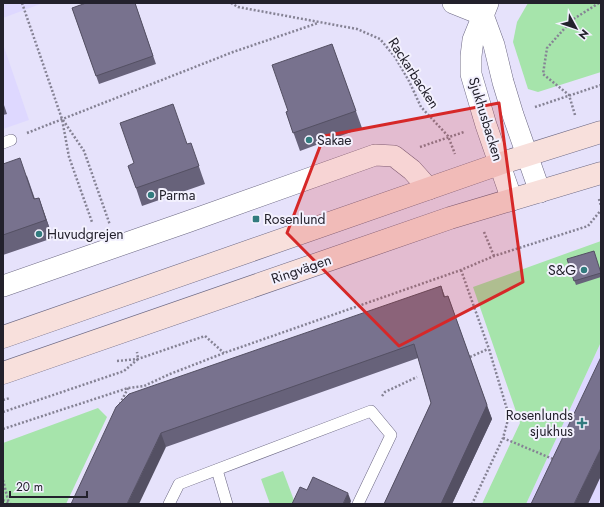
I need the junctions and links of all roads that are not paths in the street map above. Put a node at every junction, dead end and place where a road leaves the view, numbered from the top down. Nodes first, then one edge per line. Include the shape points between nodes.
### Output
1 (453, 3) edge
2 (486, 9) edge
3 (601, 132) edge
4 (528, 155) junction
5 (499, 164) junction
6 (601, 173) edge
7 (428, 189) junction
8 (540, 192) junction
9 (512, 200) junction
10 (3, 286) edge
11 (3, 337) edge
12 (3, 373) edge
13 (217, 470) junction
14 (169, 504) edge
15 (227, 504) edge
16 (358, 504) edge

1 - 2 street
2 - 4 street, Sjukhusbacken via 503,82
2 - 5 street, Sjukhusbacken via 473,40 470,56 471,74
3 - 4 main road
4 - 5 main road
4 - 8 street, Sjukhusbacken
5 - 7 main road
5 - 9 street, Sjukhusbacken
6 - 8 main road, Ringvägen
7 - 10 street via 412,170 394,156 375,155
7 - 11 main road
8 - 9 main road, Ringvägen
9 - 12 main road, Ringvägen via 443,220
13 - 14 lane via 179,484
13 - 15 lane
13 - 16 lane via 371,411 391,435

